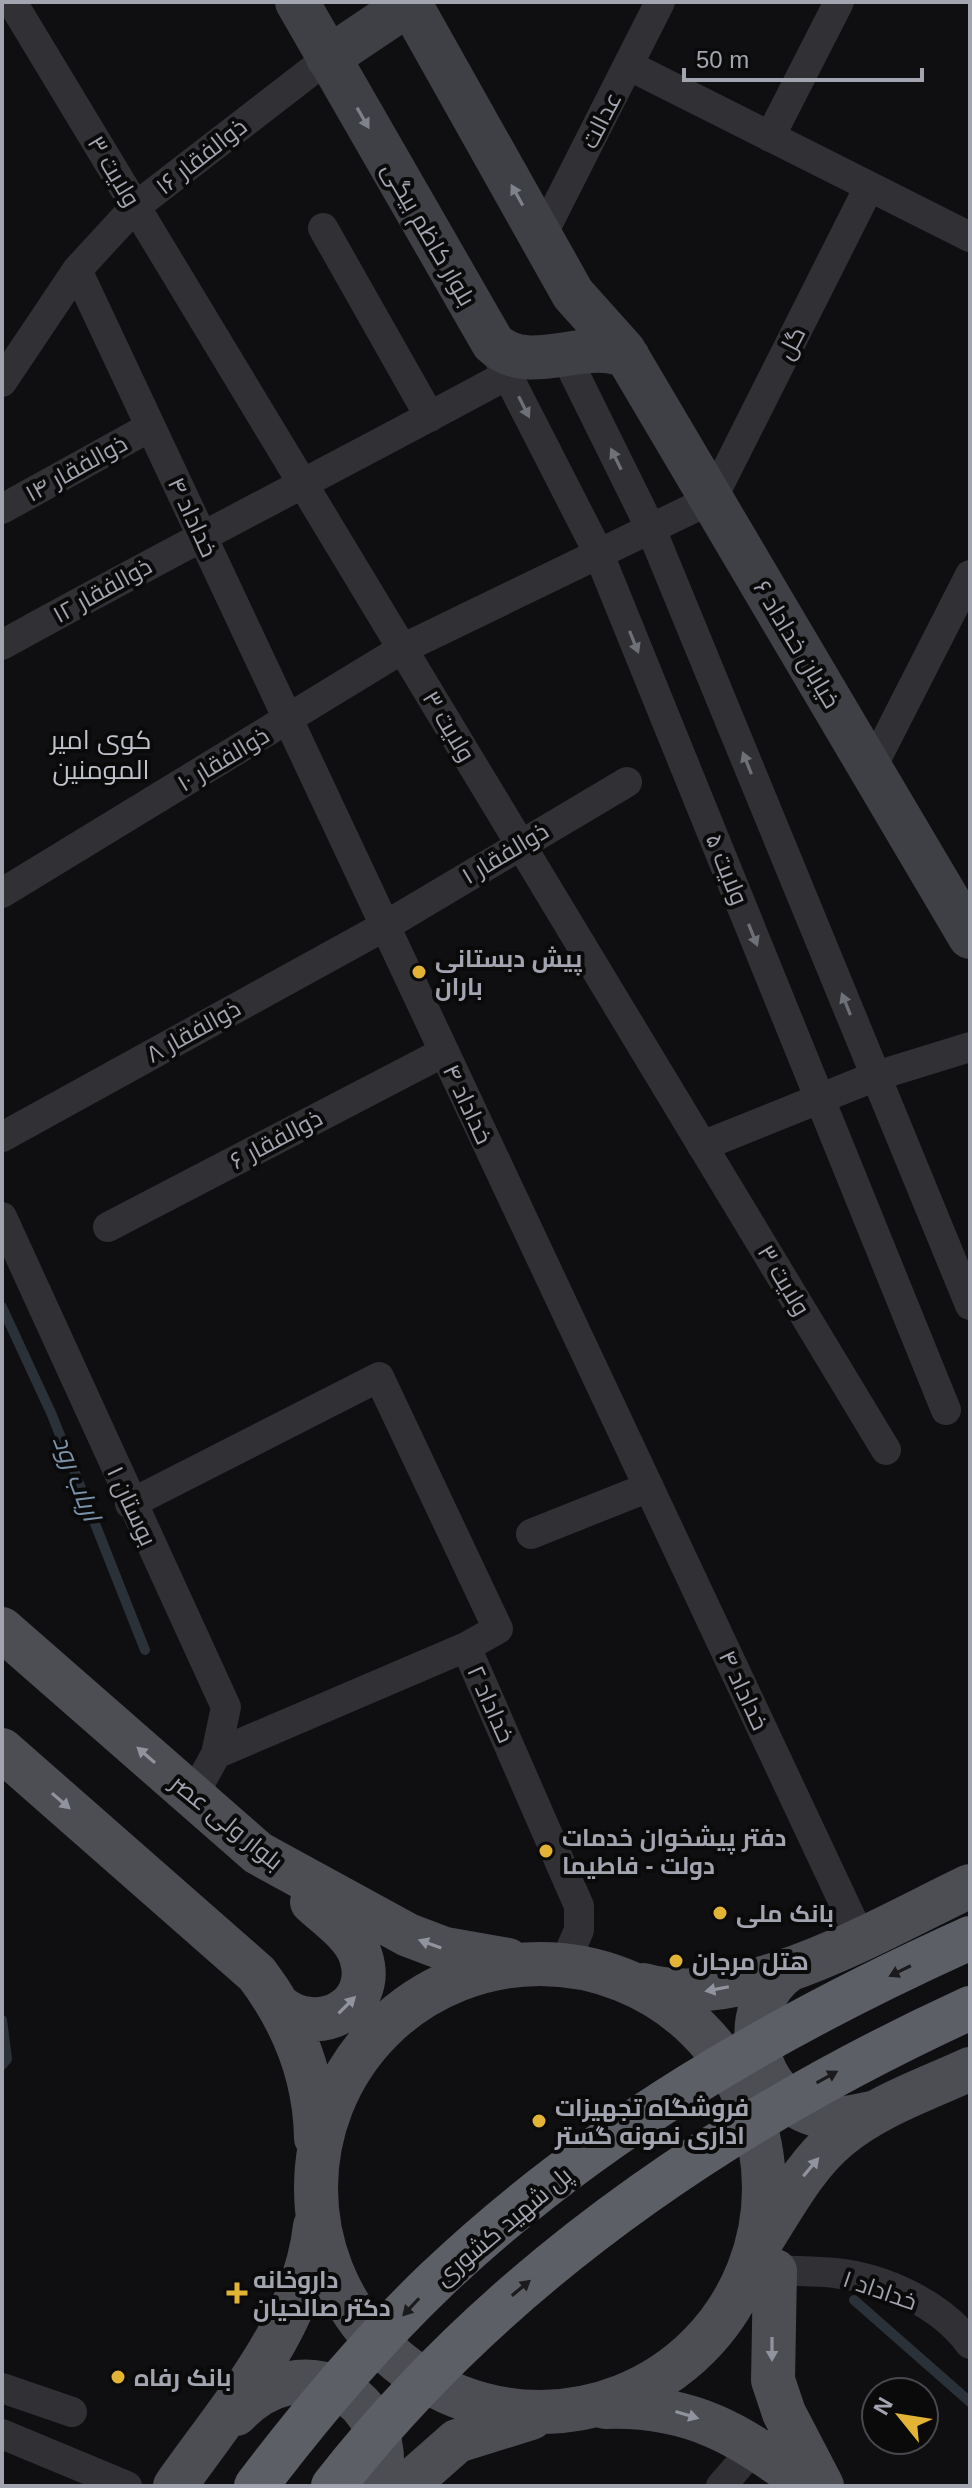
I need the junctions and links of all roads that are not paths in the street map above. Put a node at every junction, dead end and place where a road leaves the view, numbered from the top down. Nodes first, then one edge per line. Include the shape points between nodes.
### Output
1 (12, 2) edge
2 (297, 2) edge
3 (410, 2) edge
4 (660, 2) edge
5 (839, 2) edge
6 (328, 58) junction
7 (628, 65) junction
8 (770, 137) junction
9 (869, 187) junction
10 (135, 207) junction
11 (323, 228) dead end
12 (541, 237) junction
13 (970, 237) edge
14 (77, 270) junction
15 (569, 286) junction
16 (564, 353) junction
17 (626, 354) junction
18 (498, 356) junction
19 (2, 382) edge
20 (430, 417) junction
21 (150, 427) junction
22 (304, 486) junction
23 (712, 499) junction
24 (2, 509) edge
25 (651, 529) junction
26 (201, 534) junction
27 (598, 552) junction
28 (970, 575) edge
29 (2, 645) edge
30 (402, 649) junction
31 (288, 719) junction
32 (871, 769) junction
33 (627, 782) dead end
34 (520, 844) junction
35 (2, 893) edge
36 (385, 926) junction
37 (970, 937) edge
38 (970, 1047) edge
39 (444, 1052) junction
40 (876, 1076) junction
41 (819, 1097) junction
42 (2, 1137) edge
43 (702, 1146) junction
44 (2, 1217) edge
45 (108, 1227) dead end
46 (970, 1305) edge
47 (946, 1410) dead end
48 (886, 1450) dead end
49 (649, 1487) junction
50 (130, 1504) junction
51 (531, 1534) dead end
52 (2, 1629) edge
53 (466, 1647) junction
54 (2, 1750) edge
55 (216, 1754) junction
56 (193, 1796) junction
57 (258, 1853) junction
58 (970, 1886) edge
59 (860, 1937) junction
60 (970, 1938) edge
61 (549, 1965) junction
62 (790, 1969) junction
63 (617, 1977) junction
64 (279, 2006) junction
65 (970, 2008) edge
66 (970, 2069) edge
67 (887, 2109) junction
68 (317, 2193) junction
69 (759, 2265) junction
70 (970, 2344) edge
71 (2, 2388) edge
72 (571, 2410) junction
73 (72, 2412) dead end
74 (2, 2434) edge
75 (457, 2441) junction
76 (755, 2447) junction
77 (183, 2474) edge
78 (127, 2486) edge
79 (256, 2486) edge
80 (333, 2486) edge
81 (380, 2486) edge
82 (406, 2486) edge
83 (428, 2486) edge
84 (721, 2486) edge
85 (808, 2486) edge
86 (822, 2486) edge

1 - 10 street, ولایت ۳
2 - 6 main road, بلوار کاظم بیگی
3 - 6 main road
12 -> 3 main road
4 - 7 street, عدالت
5 - 8 street
6 - 10 street, ذوالفقار ۱۶
6 -> 18 main road, بلوار کاظم بیگی
7 - 8 street
7 - 12 street, عدالت
8 - 9 street
9 - 13 street
9 - 23 street, گل
10 - 14 street, ذوالفقار ۱۶
10 - 22 street, ولایت ۳
11 - 20 street
12 - 15 main road
14 - 19 street, ذوالفقار ۱۶
14 - 21 street, خداداد ۴
15 - 16 main road
15 - 17 main road
16 - 17 main road, بلوار کاظم بیگی via 601,348
16 - 18 main road, بلوار کاظم بیگی via 519,358 498,348
25 -> 16 street
17 - 23 main road, خیابان خداداد ۶
18 - 20 street, ذوالفقار ۱۲
18 -> 27 street, ولایت ۵
20 - 22 street, ذوالفقار ۱۲
21 - 24 street, ذوالفقار ۱۴
21 - 26 street, خداداد ۴
22 - 26 street, ذوالفقار ۱۲
22 - 30 street, ولایت ۳
23 - 25 street, ذوالفقار ۱۰
23 - 32 main road, خیابان خداداد ۶
25 - 27 street, ذوالفقار ۱۰
40 -> 25 street
26 - 29 street, ذوالفقار ۱۲
26 - 31 street, خداداد ۴
27 - 30 street, ذوالفقار ۱۰
27 -> 41 street, ولایت ۵
28 - 32 street
30 - 31 street, ذوالفقار ۱۰
30 - 34 street, ولایت ۳
31 - 35 street, ذوالفقار ۱۰
31 - 36 street, خداداد ۴
32 - 37 main road, خیابان خداداد ۶
33 - 34 street, ذوالفقار ۱
34 - 36 street, ذوالفقار ۱
34 - 43 street, ولایت ۳
36 - 39 street, خداداد ۴
36 - 42 street, ذوالفقار ۸
38 - 40 street
39 - 45 street, ذوالفقار ۶
39 - 49 street, خداداد ۴
40 - 41 street
40 - 46 street
41 - 43 street
41 - 47 street, ولایت ۵
43 - 48 street, ولایت ۳
44 - 50 street, بوستان ۱
49 - 51 street
49 - 59 street, خداداد ۴
50 - 53 street, خداداد ۲ via 379,1377 498,1629
50 - 55 street, بوستان ۱ via 226,1707
56 -> 52 main road, بلوار ولی عصر
53 - 55 street
53 - 61 street, خداداد ۲ via 579,1906 579,1930
54 -> 64 main road via 243,1960
55 - 56 street, بوستان ۱
56 - 57 main road, بلوار ولی عصر
61 -> 57 main road, بلوار ولی عصر via 472,1956 430,1944 373,1919
64 -> 57 main road via 306,2021 331,2018 351,2004 363,1968 353,1941
58 - 59 main road
59 - 62 main road
60 -> 79 highway, پل شهید کشوری, bridge via 762,2041 594,2150 435,2281
61 - 63 main road
61 - 68 main road via 492,1969 451,1982 381,2030 354,2063 334,2100 321,2141
62 -> 63 main road via 687,1993
62 - 67 main road via 772,1986 757,2024 756,2044 771,2083 793,2104 821,2116 842,2119
63 - 69 main road via 655,1995 689,2021 718,2052 741,2091 757,2133 763,2178
64 - 68 main road via 312,2087
80 -> 65 highway, bridge via 403,2403 482,2322 621,2210 797,2094
66 - 67 main road
69 -> 67 main road via 799,2182 825,2150 864,2119
68 - 72 main road via 323,2246 338,2286 361,2324 392,2357 428,2383 470,2402 514,2411
68 - 77 main road via 308,2267 284,2326
69 - 70 street, خداداد ۱ via 836,2273 883,2286 936,2312
69 - 72 main road via 684,2360 625,2395
69 -> 86 main road via 773,2380
71 - 73 street
72 - 75 main road
72 -> 76 main road via 640,2406 675,2412
74 - 78 street
75 - 82 main road
75 - 83 street
76 - 84 street
76 - 85 main road
77 - 81 main road via 251,2398 276,2385 304,2380 340,2389 369,2414 383,2448

